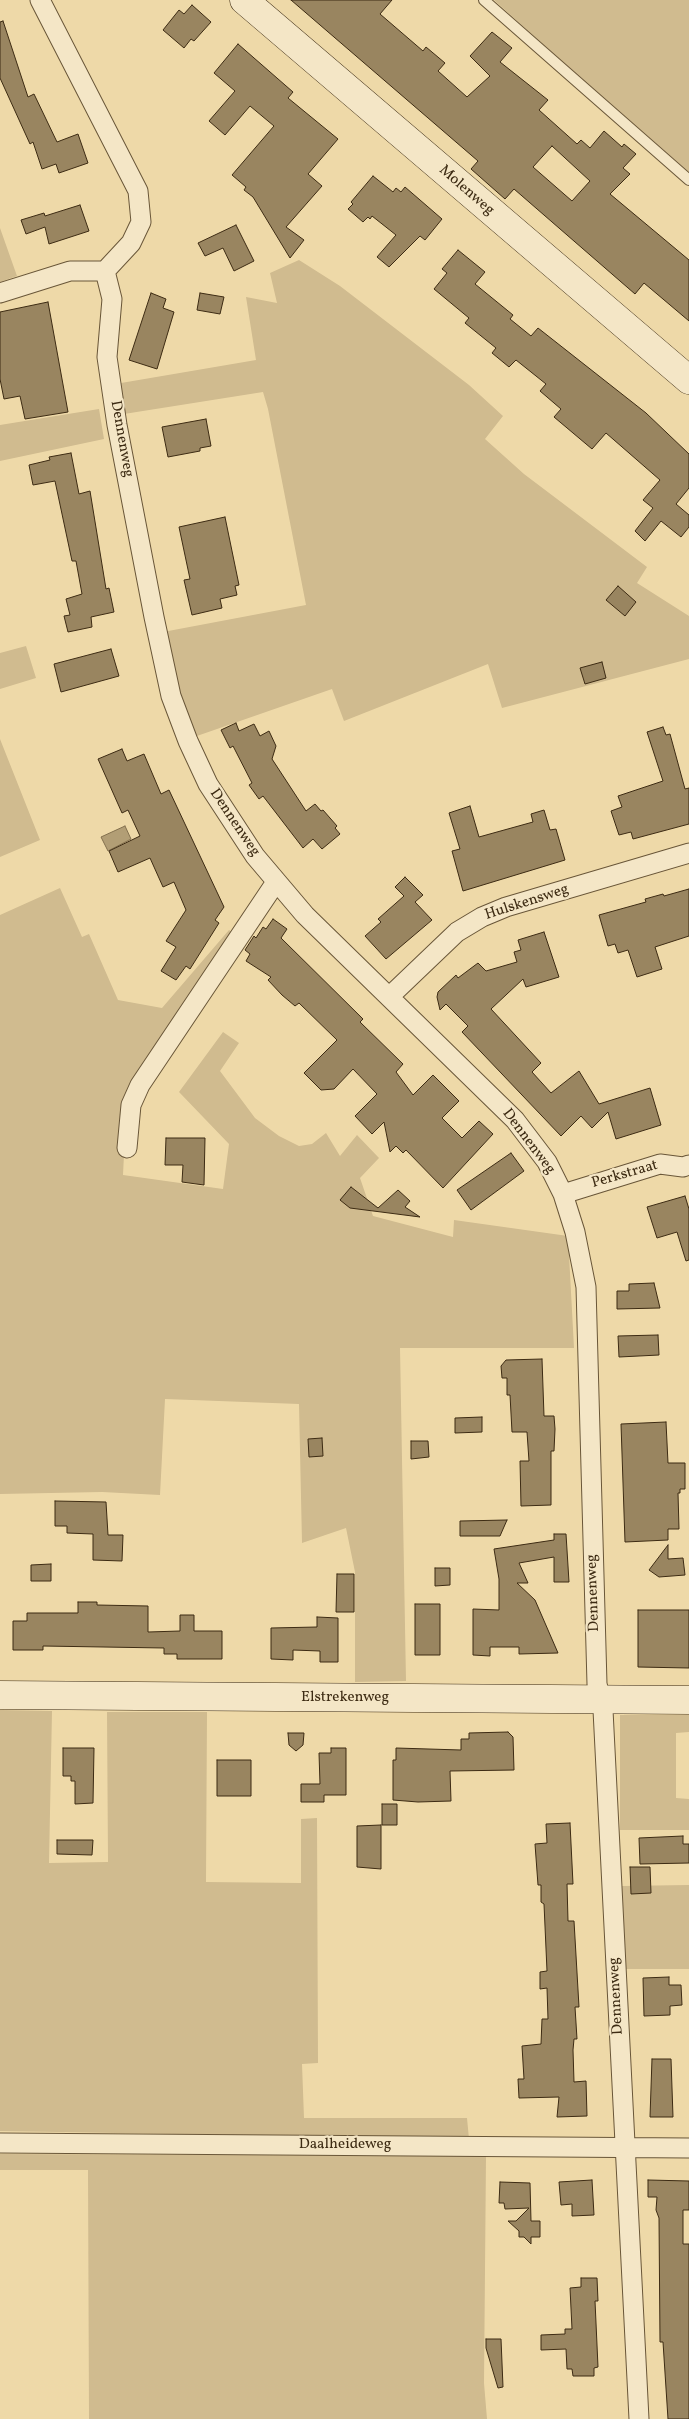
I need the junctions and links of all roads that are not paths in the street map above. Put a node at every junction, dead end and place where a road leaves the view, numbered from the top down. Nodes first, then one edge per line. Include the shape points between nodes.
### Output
1 (40, 0) edge
2 (244, 0) edge
3 (484, 0) edge
4 (689, 180) edge
5 (105, 271) junction
6 (0, 293) edge
7 (689, 380) edge
8 (689, 853) edge
9 (276, 882) junction
10 (390, 996) junction
11 (127, 1148) dead end
12 (689, 1165) edge
13 (562, 1194) junction
14 (0, 1695) edge
15 (600, 1699) junction
16 (689, 1700) edge
17 (0, 2143) edge
18 (625, 2147) junction
19 (689, 2148) edge
20 (639, 2419) edge

1 - 5 street via 138,191 141,222 131,243
2 - 7 street, Molenweg
3 - 4 lane
5 - 6 street via 70,271
5 - 9 street, Dennenweg via 112,298 108,357 117,425 171,696 208,784
8 - 10 street, Hulskensweg via 482,917 457,932
9 - 10 street, Dennenweg via 305,915
9 - 11 street via 140,1086 131,1105
10 - 13 street, Dennenweg via 515,1120 547,1162
12 - 13 street, Perkstraat via 660,1164
13 - 15 street, Dennenweg via 576,1232 586,1287 596,1684
14 - 15 street, Elstrekenweg
15 - 16 street, Elstrekenweg
15 - 18 street, Dennenweg
17 - 18 street, Daalheideweg
18 - 19 street, Daalheideweg
18 - 20 street, Dennenweg

